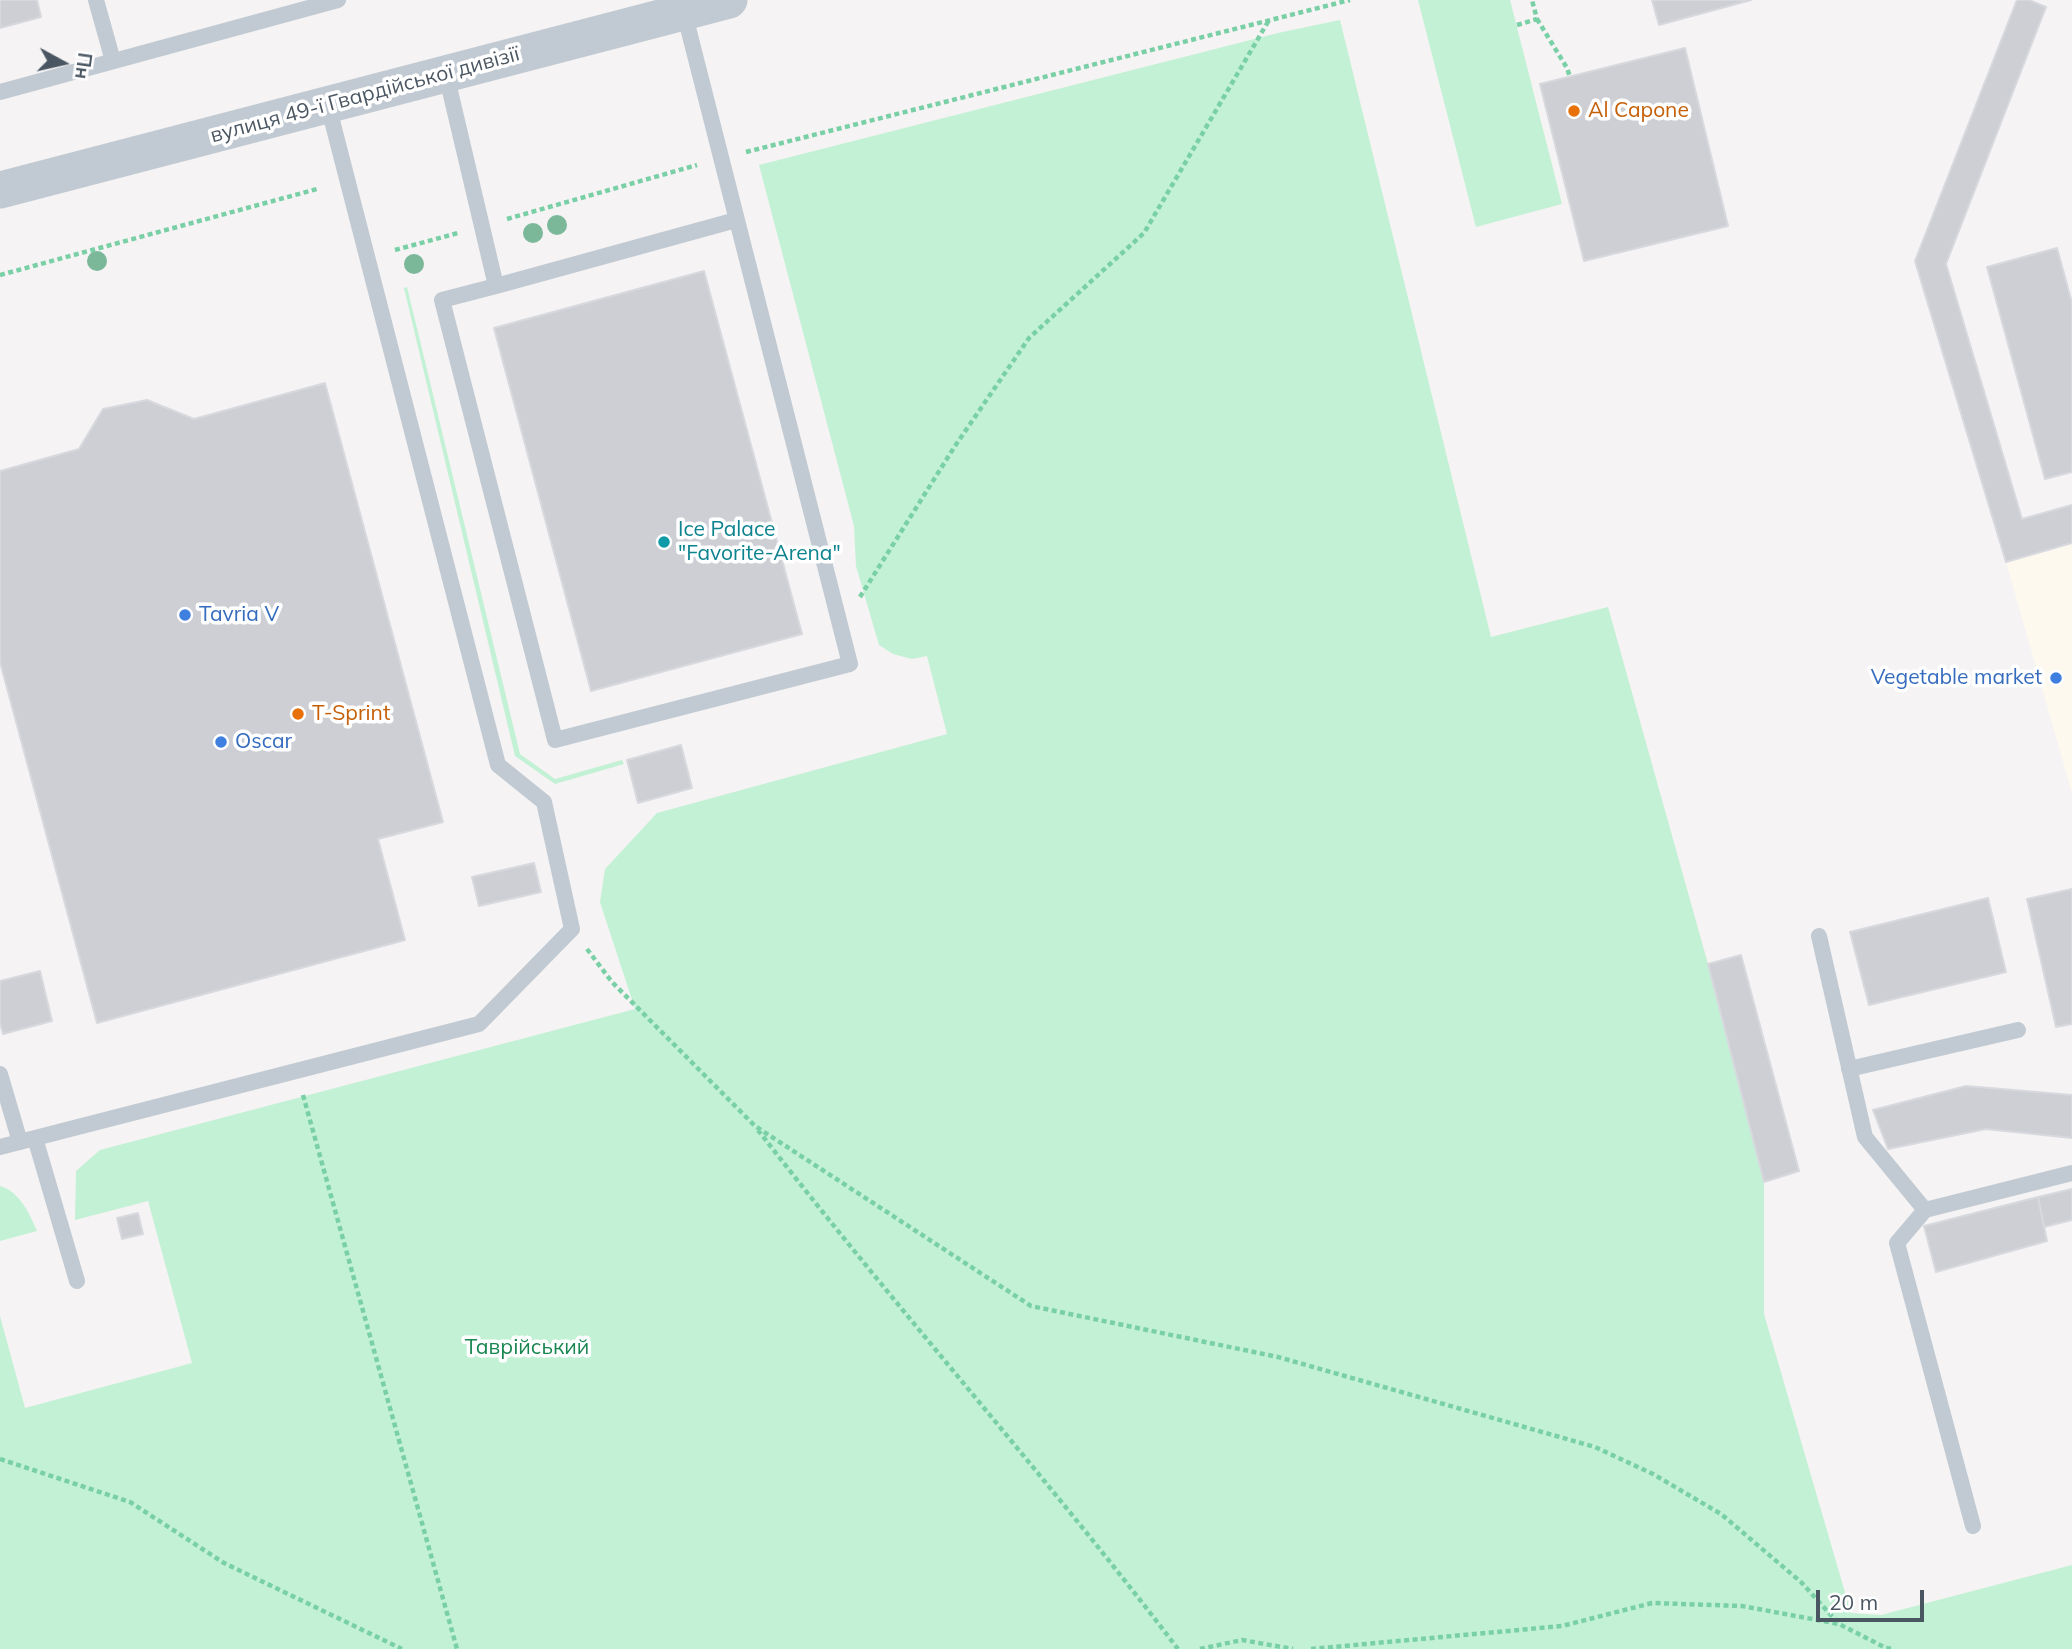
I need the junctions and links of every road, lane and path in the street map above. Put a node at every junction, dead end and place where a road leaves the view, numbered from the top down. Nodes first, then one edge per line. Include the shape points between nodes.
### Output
1 (96, 0) edge
2 (338, 0) edge
3 (729, 0) edge
4 (1329, 0) edge
5 (1350, 0) edge
6 (1532, 0) edge
7 (1323, 7) junction
8 (684, 12) junction
9 (1537, 19) junction
10 (1269, 20) junction
11 (1517, 25) dead end
12 (113, 61) junction
13 (446, 74) junction
14 (1570, 77) dead end
15 (0, 92) edge
16 (328, 105) junction
17 (720, 159) junction
18 (317, 189) dead end
19 (0, 190) edge
20 (736, 220) junction
21 (480, 226) junction
22 (395, 250) dead end
23 (0, 275) edge
24 (496, 286) junction
25 (841, 628) junction
26 (572, 929) junction
27 (1819, 936) dead end
28 (2018, 1030) dead end
29 (1849, 1069) junction
30 (297, 1070) junction
31 (0, 1074) edge
32 (755, 1126) junction
33 (27, 1140) junction
34 (0, 1147) edge
35 (2072, 1173) edge
36 (1925, 1210) junction
37 (77, 1281) dead end
38 (0, 1459) edge
39 (1973, 1526) dead end
40 (1839, 1624) junction
41 (402, 1649) edge
42 (457, 1649) edge
43 (1178, 1649) edge
44 (1200, 1649) edge
45 (1293, 1649) edge
46 (1311, 1649) edge
47 (1894, 1649) edge

1 - 12 lane
2 - 12 lane
3 - 8 street, вулиця 49-ї Гвардійської дивізії
4 - 7 path
5 - 7 path
6 - 9 path
7 - 10 path
8 - 13 street, вулиця 49-ї Гвардійської дивізії
8 - 17 lane
9 - 11 path
9 - 14 path
10 - 17 path
10 - 25 path via 1143,233 1029,338
12 - 15 lane
13 - 16 street, вулиця 49-ї Гвардійської дивізії
13 - 21 lane
16 - 19 street, вулиця 49-ї Гвардійської дивізії
16 - 26 lane via 498,765 544,802
17 - 20 lane
17 - 21 path
18 - 23 path
20 - 24 lane
20 - 25 lane
21 - 22 path
21 - 24 lane
24 - 25 lane via 442,300 555,740 850,664
26 - 30 lane via 479,1024
26 - 32 path via 612,982
27 - 29 lane
28 - 29 lane
29 - 36 lane via 1865,1137
30 - 33 lane
30 - 42 path
31 - 33 lane
32 - 40 path via 1031,1306 1278,1357 1595,1447 1721,1514 1801,1582
32 - 43 path
33 - 34 lane
33 - 37 lane
35 - 36 lane
36 - 39 lane via 1897,1244
38 - 41 path via 130,1502 224,1563
40 - 46 path via 1742,1606 1652,1603 1562,1626
40 - 47 path
44 - 45 path via 1242,1640

